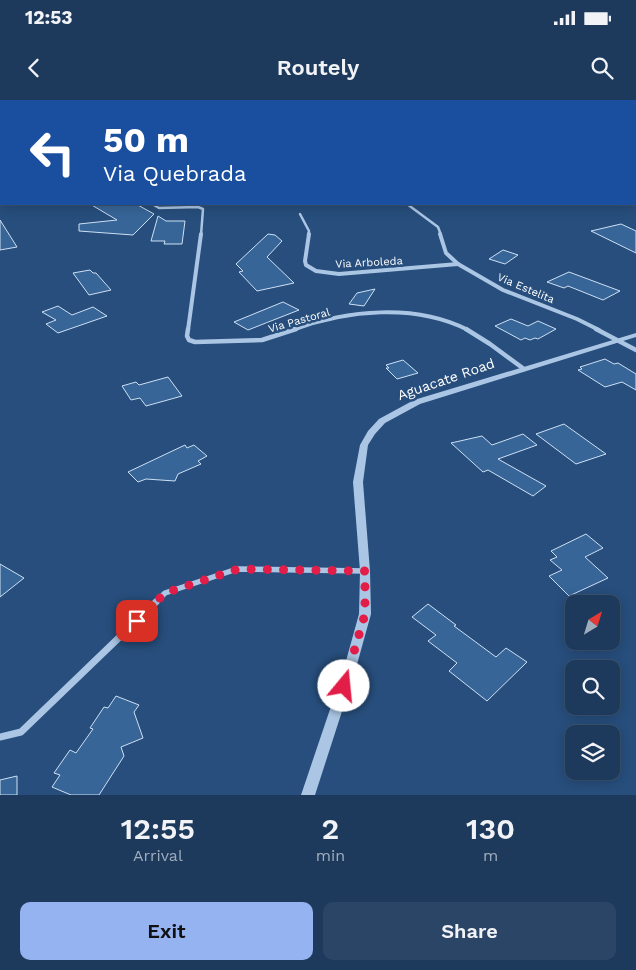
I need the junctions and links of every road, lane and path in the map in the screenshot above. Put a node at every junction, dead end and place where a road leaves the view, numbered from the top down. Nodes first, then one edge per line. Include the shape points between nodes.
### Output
1 (154, 205) edge
2 (408, 205) edge
3 (300, 214) dead end
4 (458, 264) junction
5 (636, 335) edge
6 (620, 340) junction
7 (636, 350) edge
8 (524, 369) junction
9 (365, 571) junction
10 (0, 737) edge
11 (308, 795) edge

1 - 8 street, Via Pastoral via 159,208 202,209 189,340 259,340 312,323 361,313 408,314 438,319 463,328
2 - 4 street, Via Estelita via 438,227 446,253
3 - 4 street, Via Arboleda via 309,231 304,261 316,271 355,273
4 - 6 street, Via Estelita via 503,290
5 - 6 street, Aguacate Road
6 - 7 street, Via Estelita
6 - 8 street, Aguacate Road
8 - 9 street, Aguacate Road via 417,402 382,421 371,433 364,445 358,482
9 - 10 street via 238,569 165,593 21,732
9 - 11 street, Aguacate Road via 365,614

